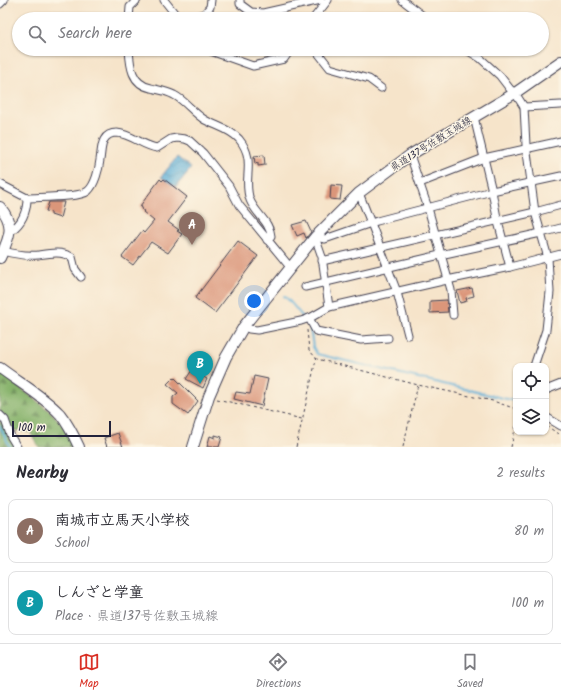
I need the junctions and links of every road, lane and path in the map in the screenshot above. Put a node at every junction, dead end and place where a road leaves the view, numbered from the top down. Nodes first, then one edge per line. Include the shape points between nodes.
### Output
1 (4, 0) edge
2 (137, 0) edge
3 (164, 0) edge
4 (211, 0) edge
5 (240, 0) edge
6 (320, 0) edge
7 (328, 0) edge
8 (402, 0) edge
9 (0, 4) edge
10 (130, 12) edge
11 (173, 12) edge
12 (206, 12) edge
13 (251, 12) edge
14 (267, 12) edge
15 (319, 12) edge
16 (418, 12) edge
17 (130, 56) edge
18 (225, 56) edge
19 (286, 56) edge
20 (321, 56) edge
21 (477, 56) edge
22 (561, 61) edge
23 (381, 88) dead end
24 (515, 93) junction
25 (561, 104) edge
26 (524, 108) junction
27 (474, 117) junction
28 (561, 141) edge
29 (526, 149) junction
30 (410, 155) junction
31 (484, 158) junction
32 (561, 176) edge
33 (420, 183) junction
34 (531, 183) junction
35 (0, 184) edge
36 (492, 191) junction
37 (359, 193) junction
38 (27, 198) junction
39 (561, 205) edge
40 (0, 207) edge
41 (428, 208) junction
42 (535, 212) junction
43 (498, 221) junction
44 (371, 222) junction
45 (561, 228) edge
46 (10, 231) junction
47 (541, 233) junction
48 (435, 234) junction
49 (314, 237) junction
50 (267, 240) junction
51 (504, 241) junction
52 (380, 248) junction
53 (561, 254) edge
54 (2, 255) edge
55 (440, 255) junction
56 (548, 258) junction
57 (322, 260) junction
58 (290, 267) junction
59 (510, 267) junction
60 (388, 268) junction
61 (81, 277) dead end
62 (447, 280) junction
63 (326, 283) junction
64 (305, 287) dead end
65 (397, 292) junction
66 (329, 307) junction
67 (453, 315) dead end
68 (309, 318) junction
69 (301, 321) junction
70 (244, 326) junction
71 (408, 335) dead end
72 (388, 338) dead end
73 (317, 359) junction
74 (535, 363) edge
75 (0, 368) edge
76 (561, 384) edge
77 (418, 385) junction
78 (549, 389) edge
79 (209, 396) junction
80 (513, 408) edge
81 (0, 415) edge
82 (549, 419) edge
83 (302, 420) junction
84 (561, 426) edge
85 (549, 428) edge
86 (514, 435) edge
87 (561, 435) edge
88 (17, 447) edge
89 (79, 447) edge
90 (194, 447) edge
91 (296, 447) edge
92 (403, 447) edge
93 (511, 447) edge

1 - 9 street
2 - 10 street via 130,7
3 - 11 street
4 - 12 street
5 - 13 street via 240,4
6 - 14 street
7 - 15 street
8 - 16 street
17 - 50 street via 131,69 142,84 173,94 204,119 232,132 238,138 246,149 248,158 248,194 255,210 269,227 271,236
18 - 19 street via 253,66
20 - 23 street via 330,68 369,79
21 - 24 street
22 - 24 main road, 県道137号佐敷玉城線
24 - 26 street
24 - 27 main road, 県道137号佐敷玉城線
25 - 26 street
26 - 29 street
27 - 30 main road, 県道137号佐敷玉城線
27 - 31 street
28 - 29 street
29 - 31 street
29 - 34 street
30 - 33 street
30 - 37 main road, 県道137号佐敷玉城線
31 - 33 street
31 - 36 street
32 - 34 street
33 - 41 street
34 - 36 street
34 - 42 street
35 - 38 street
36 - 41 street
36 - 43 street
37 - 44 street
37 - 49 main road, 県道137号佐敷玉城線
38 - 46 street via 27,206 21,221
38 - 50 street via 82,194 88,191 97,173 102,143 106,137 115,133 123,134 148,147 157,148 177,138 185,139 203,153
39 - 42 street
40 - 46 main road via 7,218
41 - 44 street
41 - 48 street
42 - 43 street
42 - 47 street
43 - 48 street
43 - 51 street
44 - 49 street via 325,239
44 - 52 street
45 - 47 street
46 - 54 main road
47 - 51 street
47 - 56 street
48 - 52 street
48 - 55 street
49 - 57 street
49 - 58 main road, 県道137号佐敷玉城線
50 - 58 street
51 - 55 street
51 - 59 street
52 - 57 street
52 - 60 street
53 - 56 street
54 - 61 street via 52,252 69,255
55 - 60 street
55 - 62 street
56 - 59 street
56 - 74 street via 550,292 546,330
57 - 63 street
58 - 70 main road, 県道137号佐敷玉城線
59 - 62 street
60 - 63 street
60 - 65 street
62 - 65 street
62 - 67 street via 451,290
63 - 64 street
63 - 66 street
65 - 66 street
65 - 71 street
66 - 68 street
68 - 69 street
68 - 72 street via 316,331 362,340
69 - 70 street via 257,330
69 - 73 path via 307,329 310,350
70 - 79 main road, 県道137号佐敷玉城線 via 226,357
73 - 77 path
73 - 83 path
75 - 89 main road via 60,415
76 - 78 street
77 - 80 path via 493,401
77 - 92 path
79 - 83 path
79 - 90 main road, 県道137号佐敷玉城線
81 - 88 street via 5,420
82 - 84 street
83 - 91 path
85 - 87 path
86 - 93 path

